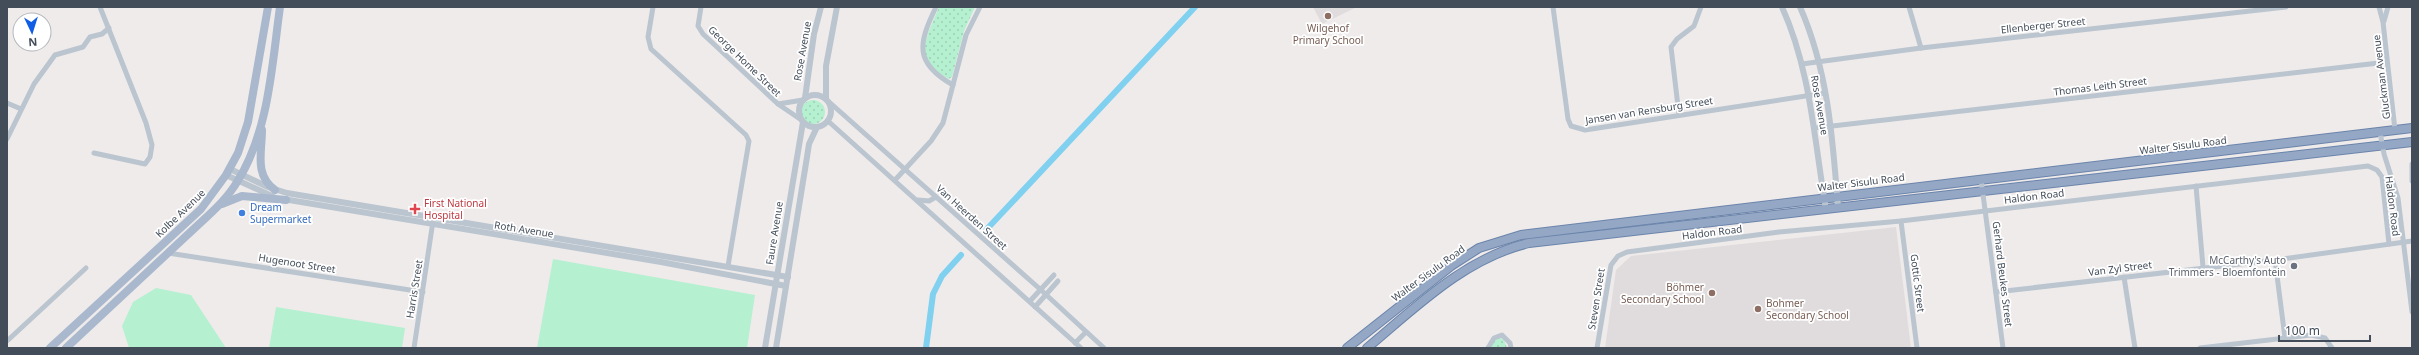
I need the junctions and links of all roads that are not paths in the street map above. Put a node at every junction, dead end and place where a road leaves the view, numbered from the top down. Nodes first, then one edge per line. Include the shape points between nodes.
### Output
1 (100, 7) edge
2 (268, 7) edge
3 (280, 7) edge
4 (654, 7) edge
5 (701, 7) edge
6 (821, 7) edge
7 (837, 7) edge
8 (936, 7) edge
9 (980, 7) edge
10 (1553, 7) edge
11 (1701, 7) edge
12 (1782, 7) edge
13 (1800, 7) edge
14 (1910, 7) edge
15 (2286, 7) edge
16 (2379, 7) edge
17 (2388, 7) edge
18 (2383, 22) junction
19 (109, 28) junction
20 (1921, 48) junction
21 (1818, 61) junction
22 (2388, 62) junction
23 (1802, 64) junction
24 (953, 85) junction
25 (1825, 93) junction
26 (1810, 95) junction
27 (804, 99) junction
28 (827, 100) junction
29 (7, 103) edge
30 (778, 104) junction
31 (21, 109) junction
32 (1679, 115) junction
33 (802, 120) junction
34 (262, 121) junction
35 (828, 121) junction
36 (1831, 126) junction
37 (817, 127) junction
38 (1815, 128) junction
39 (2395, 130) junction
40 (2412, 131) edge
41 (2380, 132) junction
42 (7, 139) edge
43 (2309, 140) junction
44 (2412, 142) edge
45 (2382, 146) junction
46 (2220, 150) junction
47 (94, 154) dead end
48 (2311, 154) junction
49 (2148, 159) junction
50 (2222, 164) junction
51 (2412, 164) edge
52 (2077, 167) junction
53 (906, 169) junction
54 (228, 172) junction
55 (2151, 172) junction
56 (240, 178) junction
57 (1981, 178) junction
58 (895, 180) junction
59 (2078, 181) junction
60 (2412, 181) edge
61 (2196, 186) junction
62 (1899, 188) junction
63 (275, 190) junction
64 (1984, 192) junction
65 (1837, 195) junction
66 (936, 197) junction
67 (1824, 197) junction
68 (916, 199) junction
69 (286, 200) junction
70 (1900, 201) junction
71 (800, 204) junction
72 (789, 205) junction
73 (218, 206) junction
74 (1735, 208) junction
75 (1838, 208) junction
76 (1826, 209) junction
77 (1986, 210) junction
78 (1669, 216) junction
79 (1736, 219) junction
80 (435, 221) junction
81 (1901, 221) junction
82 (1670, 226) junction
83 (1521, 235) junction
84 (2412, 241) edge
85 (2403, 242) junction
86 (2388, 244) junction
87 (1523, 245) junction
88 (168, 253) junction
89 (1618, 256) joint
90 (2274, 260) junction
91 (728, 266) junction
92 (2203, 267) junction
93 (86, 268) dead end
94 (1444, 271) junction
95 (777, 274) junction
96 (1054, 275) dead end
97 (788, 277) junction
98 (2124, 277) junction
99 (1451, 280) junction
100 (1058, 281) dead end
101 (775, 284) junction
102 (786, 286) junction
103 (1041, 290) junction
104 (423, 292) junction
105 (1996, 292) junction
106 (1047, 295) junction
107 (1030, 302) junction
108 (1035, 307) junction
109 (2412, 312) edge
110 (1389, 313) junction
111 (1398, 323) junction
112 (1086, 332) junction
113 (2285, 338) junction
114 (7, 341) edge
115 (1075, 343) junction
116 (50, 348) edge
117 (66, 348) edge
118 (414, 348) edge
119 (765, 348) edge
120 (776, 348) edge
121 (1080, 348) edge
122 (1104, 348) edge
123 (1348, 348) edge
124 (1367, 348) edge
125 (1488, 348) edge
126 (1511, 348) edge
127 (1597, 348) edge
128 (1917, 348) edge
129 (2003, 348) edge
130 (2135, 348) edge
131 (2200, 348) edge
132 (2332, 348) edge

1 - 19 street
2 - 54 main road, Kolbe Avenue via 248,122
3 - 34 main road, Kolbe Avenue
4 - 91 street via 648,38 651,49 746,135 749,141
5 - 30 street, George Home Street via 698,20 700,30
6 - 27 street, Rose Avenue
7 - 28 street via 826,66
8 - 24 street via 925,35 923,55 927,64 936,73
9 - 24 street via 966,35
10 - 32 street, Jansen van Rensburg Street via 1571,126 1585,130
11 - 32 street via 1694,26 1677,39 1672,47
12 - 23 street, Rose Avenue
13 - 21 street, Rose Avenue
14 - 20 street
15 - 20 street, Ellenberger Street
16 - 18 street, Gluckman Avenue
17 - 18 street, Gluckman Avenue
18 - 22 street, Gluckman Avenue
19 - 31 street via 102,34 90,37 83,46 55,55 34,84
19 - 47 street via 146,123 151,151 147,162 142,164
20 - 21 street, Ellenberger Street
21 - 23 street, Ellenberger Street
21 - 25 street, Rose Avenue
22 - 36 street, Thomas Leith Street
22 - 39 street, Gluckman Avenue
23 - 26 street, Rose Avenue
24 - 53 street via 943,123
25 - 26 street, Jansen van Rensburg Street
25 - 36 street, Rose Avenue
26 - 32 street, Jansen van Rensburg Street
26 - 38 street, Rose Avenue
27 - 28 street via 818,95
27 - 30 street, George Home Street
27 - 33 street via 799,109
28 - 35 street via 831,109
28 - 53 street, Van Heerden Street
29 - 31 street
30 - 33 street, George Home Street
31 - 42 street
33 - 37 street
33 - 72 street, Faure Avenue
34 - 56 main road, Kolbe Avenue
34 - 63 main road via 261,174 266,184
35 - 37 street
35 - 58 street
36 - 38 street, Thomas Leith Street
36 - 65 street, Rose Avenue
37 - 71 street, Faure Avenue via 809,144
38 - 67 street, Rose Avenue
39 - 40 highway, Walter Sisulu Road
39 - 41 highway, Walter Sisulu Road
41 - 43 highway, Walter Sisulu Road
41 - 45 street, Gluckman Avenue
43 - 46 highway, Walter Sisulu Road
43 - 48 highway
44 - 45 highway, Walter Sisulu Road
45 - 48 highway, Walter Sisulu Road
45 - 85 street, Gluckman Avenue via 2398,198
46 - 49 highway, Walter Sisulu Road
46 - 50 highway
48 - 50 highway, Walter Sisulu Road
49 - 52 highway, Walter Sisulu Road
49 - 55 highway
50 - 55 highway, Walter Sisulu Road
51 - 60 street
52 - 57 highway, Walter Sisulu Road
52 - 59 highway
53 - 58 street
53 - 66 street, Van Heerden Street
54 - 56 street, Roth Avenue
54 - 116 main road, Kolbe Avenue via 201,209
55 - 59 highway, Walter Sisulu Road
56 - 63 street, Roth Avenue
56 - 69 street, Roth Avenue via 266,194
56 - 73 main road, Kolbe Avenue
57 - 62 highway, Walter Sisulu Road
57 - 64 street, Gerhard Beukes Street
58 - 68 street
59 - 64 highway, Walter Sisulu Road
61 - 77 street, Haldon Road
61 - 86 street, Haldon Road via 2368,166 2382,176
61 - 92 street
62 - 65 highway, Walter Sisulu Road
62 - 70 highway
63 - 80 street, Roth Avenue
64 - 70 highway, Walter Sisulu Road
64 - 77 street, Gerhard Beukes Street
65 - 67 highway, Walter Sisulu Road
65 - 75 street, Rose Avenue
66 - 68 street via 922,201
66 - 103 street, Van Heerden Street
67 - 74 highway, Walter Sisulu Road
67 - 76 street, Rose Avenue
68 - 107 street
69 - 73 main road via 242,196
69 - 80 street, Roth Avenue
70 - 75 highway, Walter Sisulu Road
71 - 72 street
71 - 97 street, Faure Avenue
72 - 95 street, Faure Avenue
73 - 88 main road, Kolbe Avenue
74 - 78 highway, Walter Sisulu Road
74 - 79 highway
75 - 76 highway, Walter Sisulu Road
76 - 79 highway, Walter Sisulu Road
77 - 81 street, Haldon Road
77 - 105 street, Gerhard Beukes Street
78 - 82 highway
78 - 83 highway, Walter Sisulu Road
79 - 82 highway, Walter Sisulu Road
80 - 91 street, Roth Avenue
80 - 101 street, Roth Avenue
80 - 104 street, Harris Street
81 - 89 street, Haldon Road via 1780,232 1627,252
81 - 128 street, Gottic Street
82 - 87 highway, Walter Sisulu Road
83 - 87 highway
83 - 94 highway, Walter Sisulu Road via 1479,248
84 - 85 street, Van Zyl Street
85 - 86 street, Van Zyl Street
85 - 109 street, Gluckman Avenue
86 - 90 street, Van Zyl Street
87 - 99 highway, Walter Sisulu Road via 1491,255
88 - 104 street, Hugenoot Street
88 - 117 main road, Kolbe Avenue
89 - 127 street, Steven Street via 1609,272
90 - 92 street, Van Zyl Street
90 - 113 street
91 - 95 street, Roth Avenue
92 - 98 street, Van Zyl Street
93 - 114 street
94 - 99 highway
94 - 110 highway, Walter Sisulu Road
95 - 97 street, Roth Avenue
95 - 101 street, Faure Avenue
96 - 103 street
97 - 102 street, Faure Avenue
98 - 105 street, Van Zyl Street
98 - 130 street
99 - 111 highway, Walter Sisulu Road
100 - 106 street
101 - 102 street, Roth Avenue
101 - 119 street, Faure Avenue
102 - 120 street, Faure Avenue
103 - 106 street, Van Heerden Street
103 - 107 street
104 - 118 street, Harris Street
105 - 129 street, Gerhard Beukes Street
106 - 108 street
106 - 112 street, Van Heerden Street
107 - 108 street
108 - 115 street
110 - 111 highway
110 - 123 highway, Walter Sisulu Road
111 - 124 highway, Walter Sisulu Road
112 - 115 street
112 - 122 street, Van Heerden Street
113 - 131 street
113 - 132 street via 2315,335 2325,338
115 - 121 street
125 - 126 street via 1494,338 1502,335 1510,343

